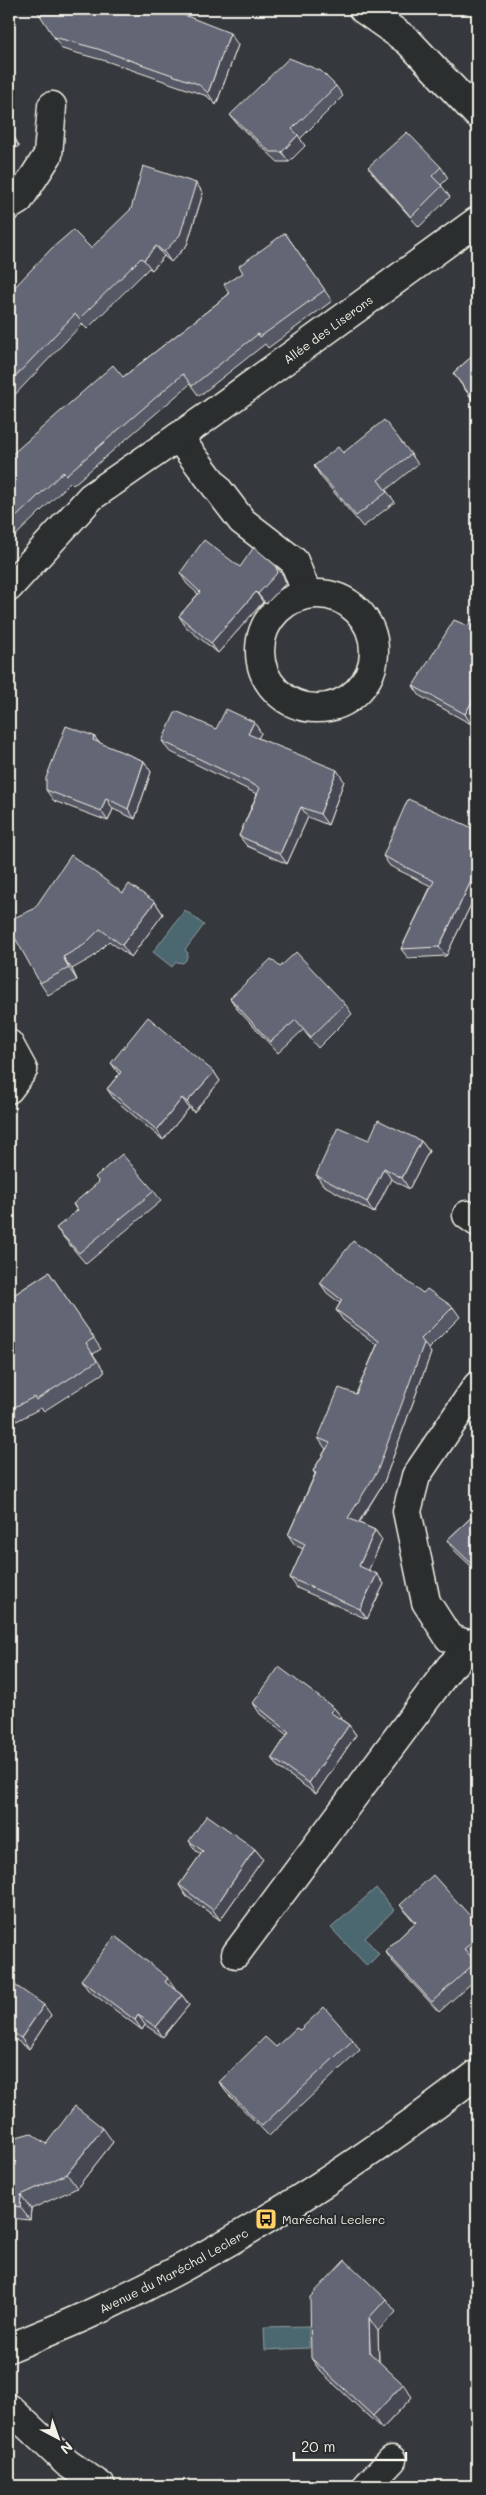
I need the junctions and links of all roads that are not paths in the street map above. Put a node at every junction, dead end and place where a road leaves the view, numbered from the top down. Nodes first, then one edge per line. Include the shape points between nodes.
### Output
1 (363, 9) edge
2 (52, 106) dead end
3 (477, 114) edge
4 (9, 206) edge
5 (477, 221) edge
6 (178, 437) junction
7 (9, 587) edge
8 (307, 594) junction
9 (9, 1044) edge
10 (9, 1089) edge
11 (477, 1386) edge
12 (475, 1643) edge
13 (236, 1954) dead end
14 (477, 2074) edge
15 (9, 2348) edge
16 (9, 2408) edge
17 (392, 2460) dead end
18 (101, 2486) edge
19 (367, 2486) edge

1 - 3 street via 408,41
2 - 4 street via 48,155 19,200
5 - 6 street, Allée des Liserons
6 - 7 street, Allée des Liserons via 91,497
6 - 8 street via 242,521 294,561
8 - 8 street via 289,600 274,612 264,628 260,646 261,665 269,683 298,705 316,709 335,706 352,697 365,683 373,665 373,637 360,612 345,600 326,594
9 - 10 street via 23,1070
11 - 12 street via 416,1476 407,1511 426,1602 449,1638
12 - 13 street via 450,1667
14 - 15 street, Avenue du Maréchal Leclerc via 404,2131 223,2244 96,2311
16 - 18 street via 68,2463
17 - 19 street

